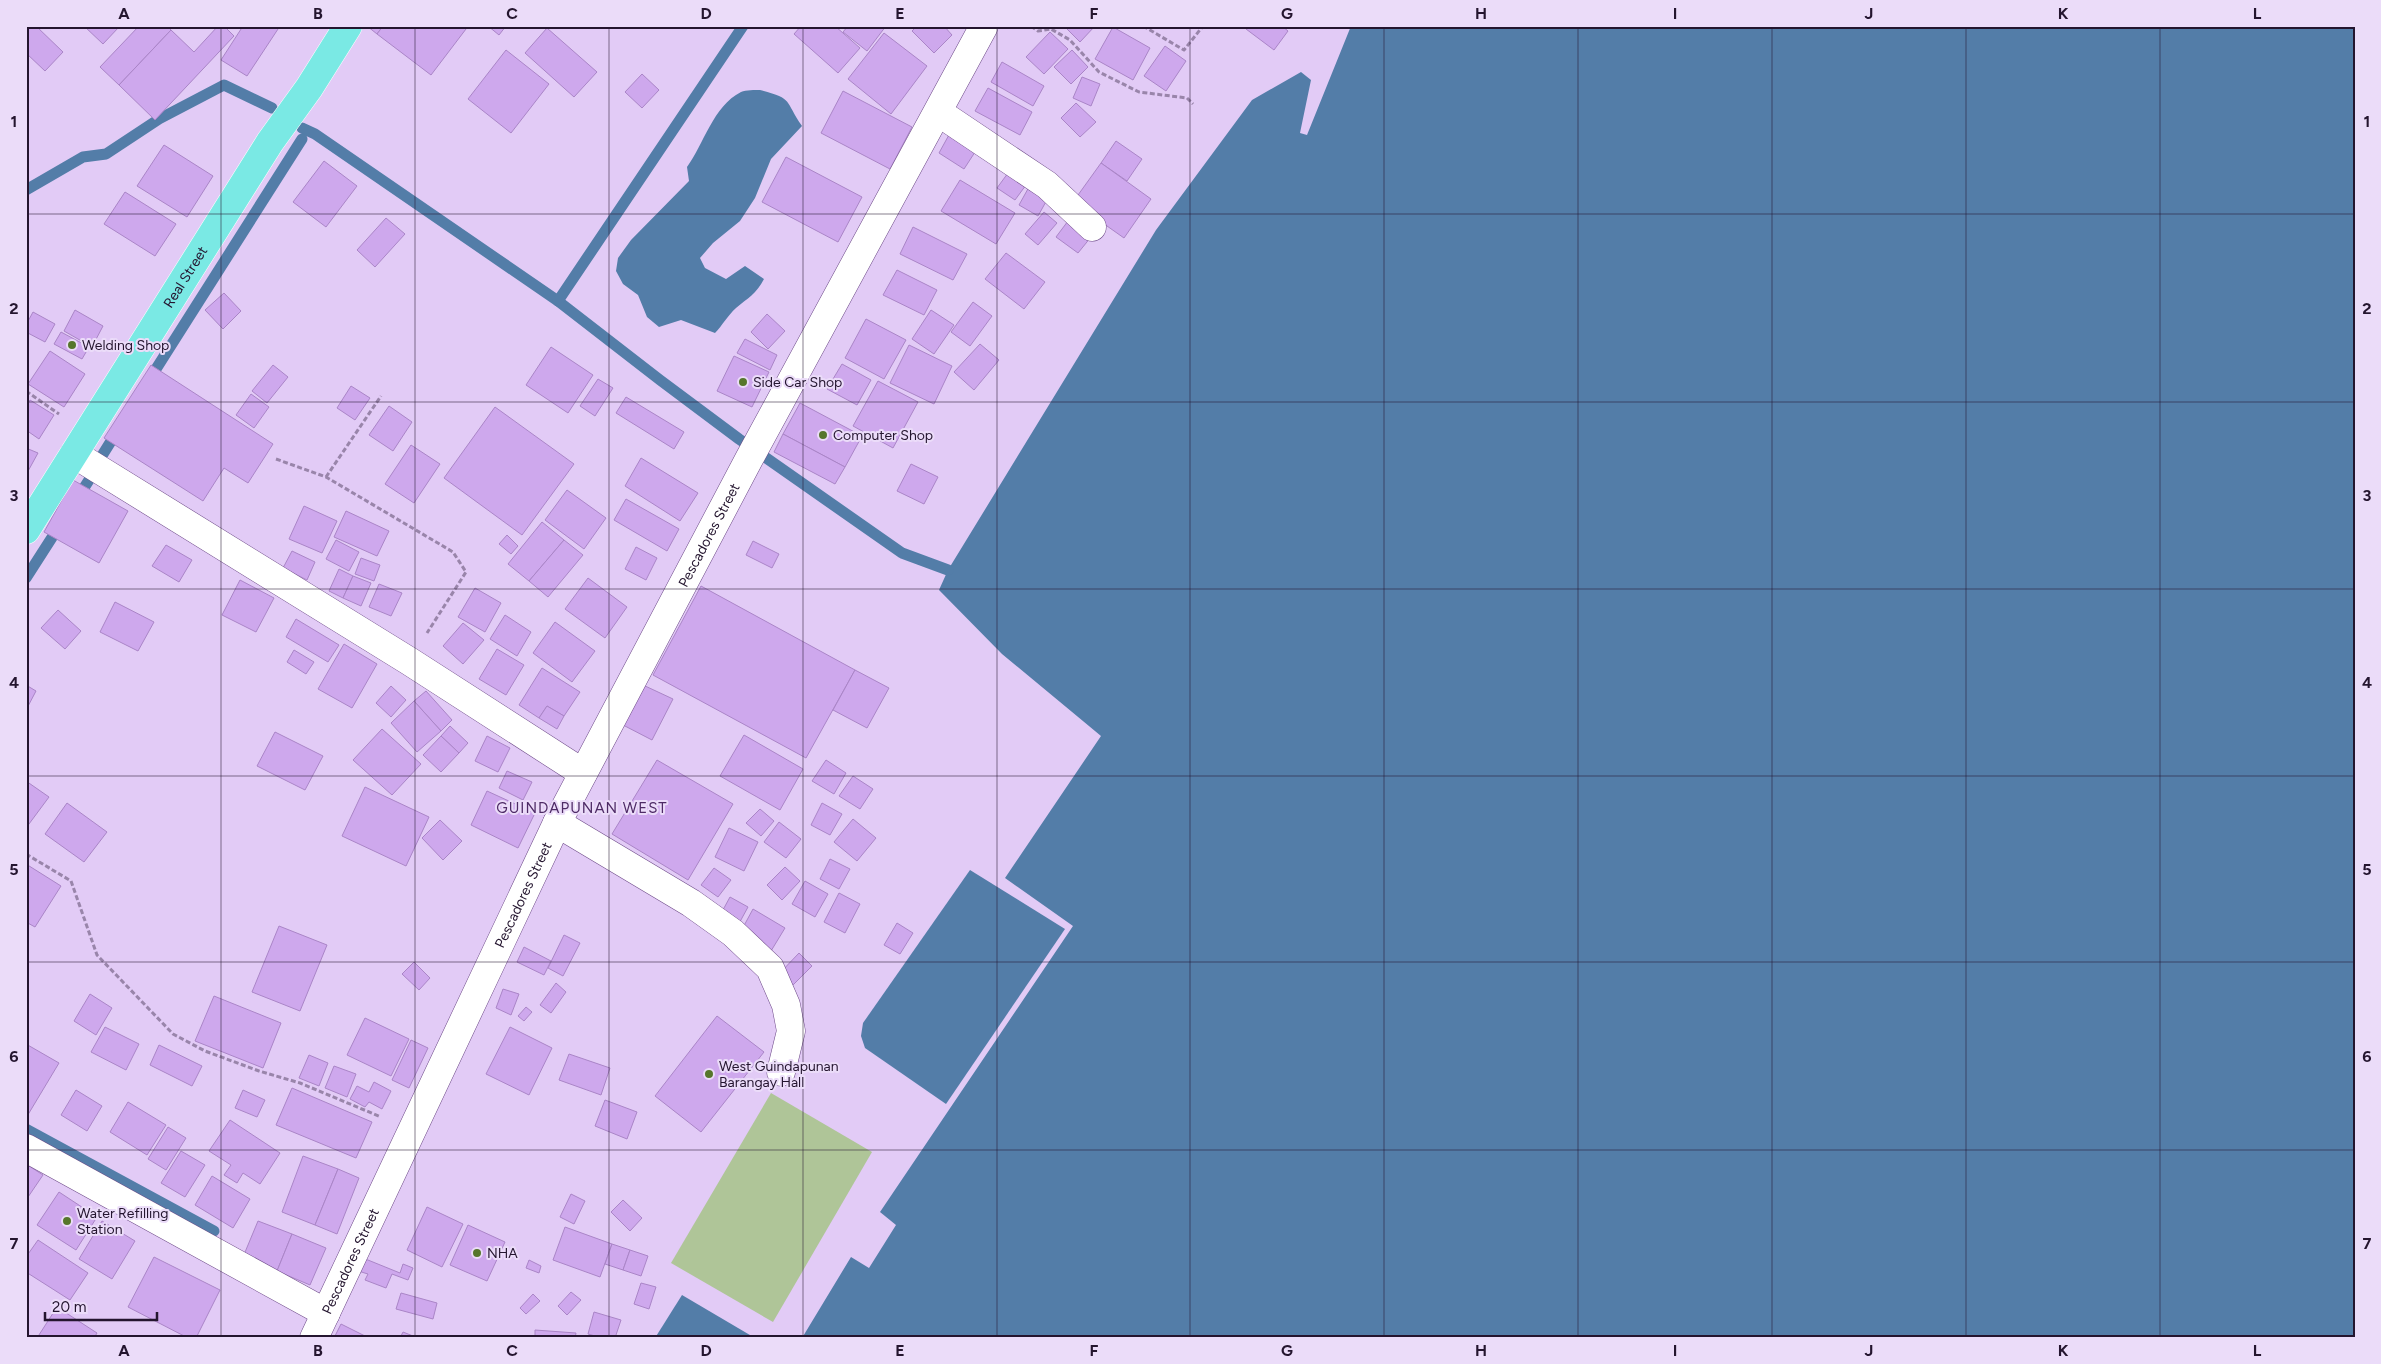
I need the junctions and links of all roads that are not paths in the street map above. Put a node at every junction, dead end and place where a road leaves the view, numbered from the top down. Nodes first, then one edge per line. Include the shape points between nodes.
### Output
1 (348, 26) edge
2 (984, 26) edge
3 (938, 112) junction
4 (1092, 227) dead end
5 (74, 454) junction
6 (26, 530) edge
7 (583, 773) junction
8 (557, 823) junction
9 (782, 1072) dead end
10 (26, 1148) edge
11 (326, 1313) junction
12 (314, 1338) edge

1 - 5 main road, Real Street via 270,142
2 - 3 street, Pescadores Street
3 - 4 street via 1046,185
3 - 7 street, Pescadores Street
5 - 6 main road, Real Street
5 - 7 street via 410,661
7 - 8 street, Pescadores Street
8 - 9 street via 691,903 733,933 770,968 786,1006 791,1031
8 - 11 street, Pescadores Street
10 - 11 street
11 - 12 street, Pescadores Street

